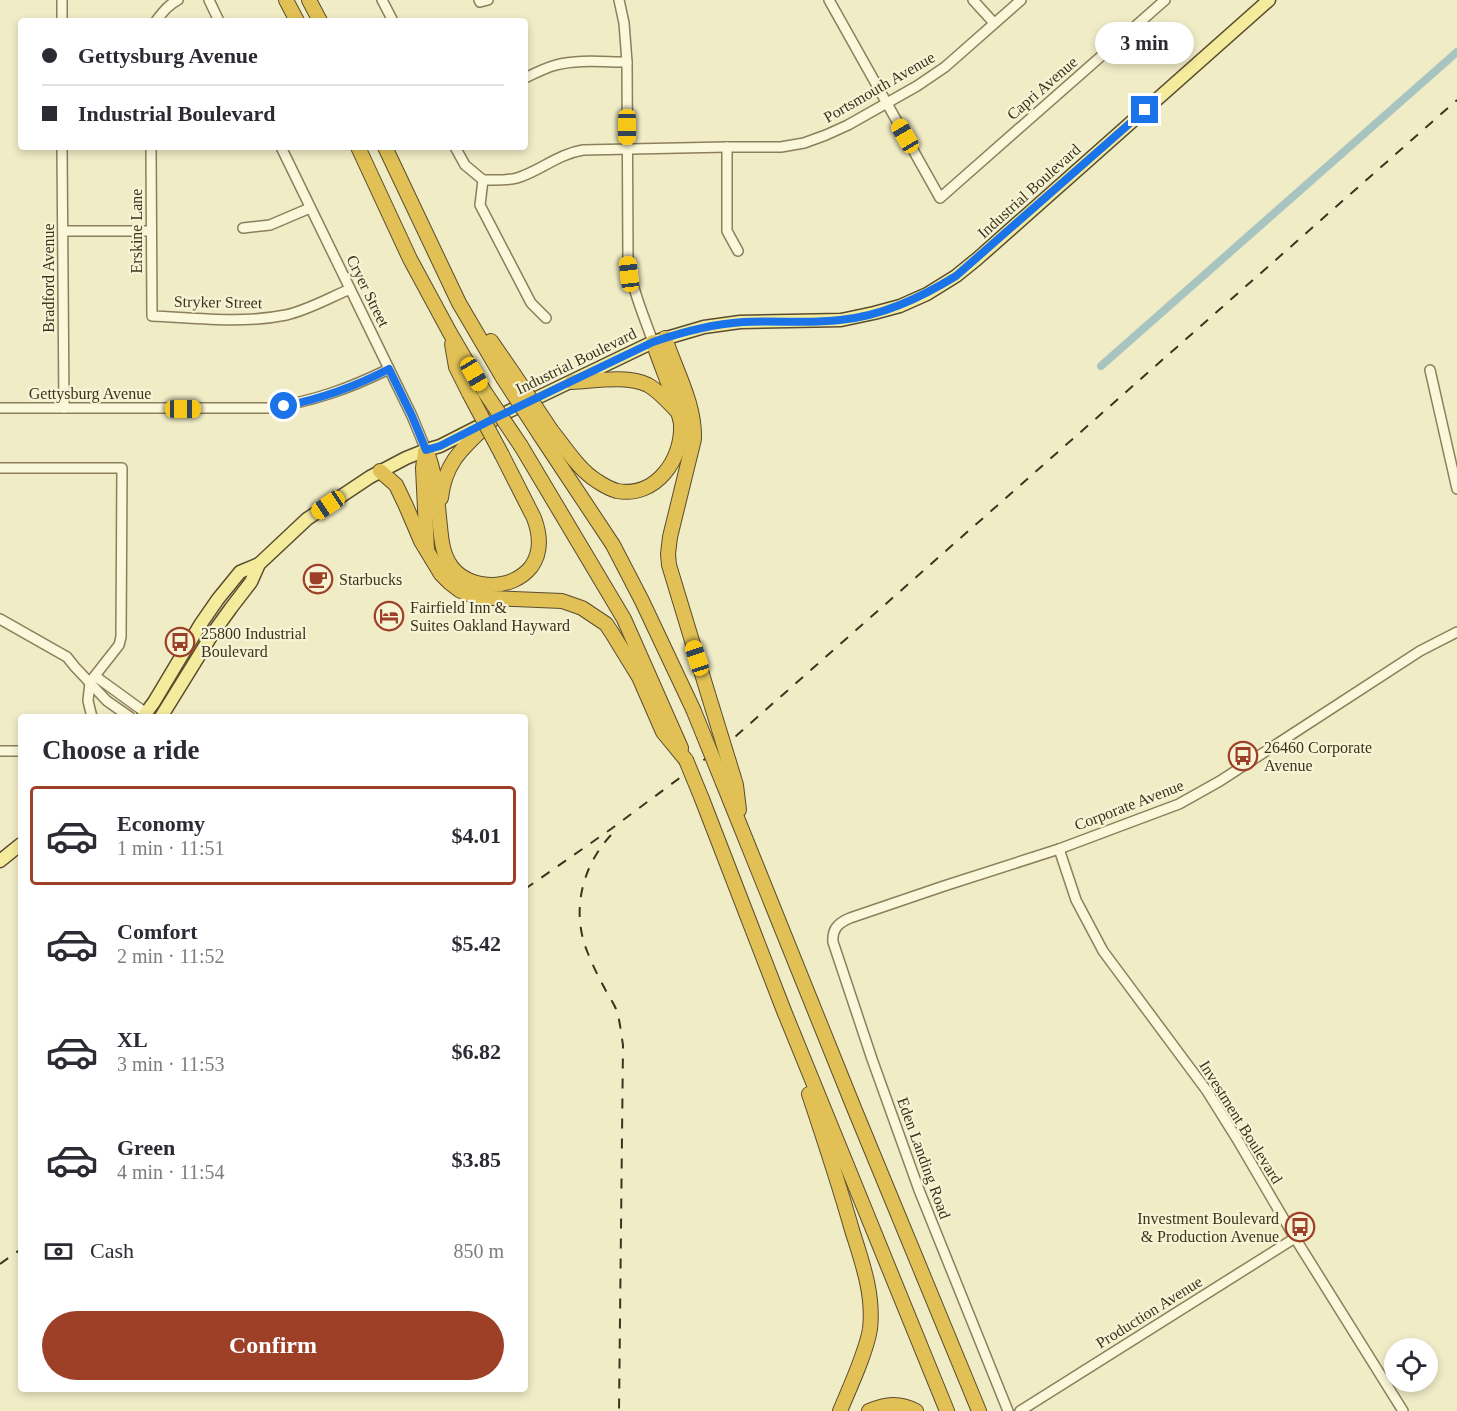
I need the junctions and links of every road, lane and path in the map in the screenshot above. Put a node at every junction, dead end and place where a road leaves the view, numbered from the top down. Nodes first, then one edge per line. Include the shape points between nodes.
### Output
1 (62, 0) edge
2 (178, 0) edge
3 (209, 0) edge
4 (286, 0) edge
5 (309, 0) edge
6 (382, 0) edge
7 (619, 0) edge
8 (829, 0) edge
9 (974, 0) edge
10 (1021, 0) edge
11 (1164, 0) edge
12 (1269, 0) edge
13 (62, 18) edge
14 (158, 18) edge
15 (218, 18) edge
16 (295, 18) edge
17 (318, 18) edge
18 (391, 18) edge
19 (994, 23) junction
20 (627, 62) junction
21 (528, 77) edge
22 (886, 103) junction
23 (727, 147) junction
24 (627, 148) junction
25 (62, 150) edge
26 (151, 150) edge
27 (281, 150) edge
28 (359, 150) edge
29 (386, 150) edge
30 (457, 150) edge
31 (483, 180) junction
32 (310, 208) junction
33 (243, 228) dead end
34 (63, 231) junction
35 (151, 231) junction
36 (738, 251) dead end
37 (350, 289) junction
38 (152, 316) joint
39 (546, 318) dead end
40 (450, 333) junction
41 (659, 340) junction
42 (389, 369) junction
43 (1430, 370) dead end
44 (572, 382) junction
45 (0, 408) edge
46 (64, 408) junction
47 (678, 412) junction
48 (493, 419) junction
49 (546, 433) junction
50 (426, 450) junction
51 (0, 468) edge
52 (380, 471) junction
53 (1457, 489) edge
54 (439, 515) junction
55 (427, 550) junction
56 (259, 564) junction
57 (0, 619) edge
58 (1457, 632) edge
59 (93, 679) junction
60 (123, 696) junction
61 (111, 704) junction
62 (91, 714) edge
63 (93, 714) edge
64 (126, 714) edge
65 (143, 714) edge
66 (146, 714) edge
67 (163, 714) edge
68 (668, 728) junction
69 (0, 751) edge
70 (18, 751) edge
71 (728, 779) junction
72 (18, 846) edge
73 (1059, 849) junction
74 (0, 861) edge
75 (850, 918) joint
76 (784, 1011) junction
77 (1295, 1238) junction
78 (840, 1411) edge
79 (868, 1411) edge
80 (916, 1411) edge
81 (947, 1411) edge
82 (979, 1411) edge
83 (1008, 1411) edge
84 (1020, 1411) edge
85 (1403, 1411) edge

1 - 13 street
2 - 14 street
3 - 15 street
4 - 16 highway
5 - 17 highway
6 - 18 street
7 - 20 street
8 - 22 street
9 - 19 street
10 - 19 street, Portsmouth Avenue
11 - 22 street, Capri Avenue via 940,198
12 - 41 main road, Industrial Boulevard via 977,259 927,294 900,306 841,320 740,322
19 - 22 street, Portsmouth Avenue via 945,67
20 - 21 street via 570,63
20 - 24 street
22 - 23 street, Portsmouth Avenue via 848,125 804,143
23 - 24 street, Portsmouth Avenue
23 - 36 street via 727,231
24 - 31 street, Portsmouth Avenue via 570,152 515,179
24 - 41 street via 629,274 638,302
25 - 34 street, Bradford Avenue
26 - 35 street, Erskine Lane
27 - 32 street, Cryer Street
28 - 40 highway via 410,259
29 - 49 highway, bridge via 459,303
30 - 31 street via 465,165
31 - 39 street via 480,205 531,303
32 - 33 street via 270,225
32 - 37 street, Cryer Street
34 - 35 street
34 - 46 street, Bradford Avenue
35 - 38 street, Erskine Lane
37 - 38 street, Stryker Street via 309,308 265,318
37 - 42 street, Cryer Street
40 - 54 highway, bridge via 456,367 538,528 539,543 531,567 505,583 484,585 466,579 445,556
40 - 68 highway, bridge via 624,619
41 - 44 main road, Industrial Boulevard
41 - 47 highway
41 - 71 highway, bridge via 671,356 695,423 670,537 669,565 709,697
42 - 46 street, Gettysburg Avenue via 335,393 269,408
42 - 50 street, Cryer Street
43 - 53 street
44 - 47 highway via 632,379 655,389
44 - 48 main road, Industrial Boulevard
45 - 46 street, Gettysburg Avenue
47 - 49 highway via 680,442 675,459 656,481 626,492 590,477
48 - 50 main road, Industrial Boulevard
48 - 54 highway via 447,470
49 - 71 highway, bridge via 613,545
50 - 52 main road, Industrial Boulevard
50 - 54 highway
50 - 55 highway via 423,468
51 - 59 street via 122,468 121,637
52 - 55 highway via 396,485
52 - 56 main road, Industrial Boulevard via 311,516
55 - 68 highway via 445,579 468,594 562,601 599,619 612,633
56 - 66 main road, Industrial Boulevard via 240,572 218,599
56 - 67 main road, Industrial Boulevard
57 - 59 street via 67,657 75,668
58 - 73 street, Corporate Avenue via 1396,665 1209,788 1179,804
59 - 60 street
59 - 61 street
59 - 62 street via 88,701
60 - 61 street
60 - 65 street
61 - 63 street via 98,705
61 - 64 street
68 - 76 highway, bridge via 702,799
69 - 70 street
71 - 82 highway via 741,827
72 - 74 main road
73 - 75 street, Corporate Avenue
73 - 77 street, Investment Boulevard via 1076,900 1103,951 1207,1091
75 - 83 street, Eden Landing Road via 834,929 835,950 919,1190
76 - 78 highway via 789,1039 869,1288 870,1330
76 - 81 highway
77 - 84 street, Production Avenue
77 - 85 street, Investment Boulevard
79 - 80 highway via 899,1405

